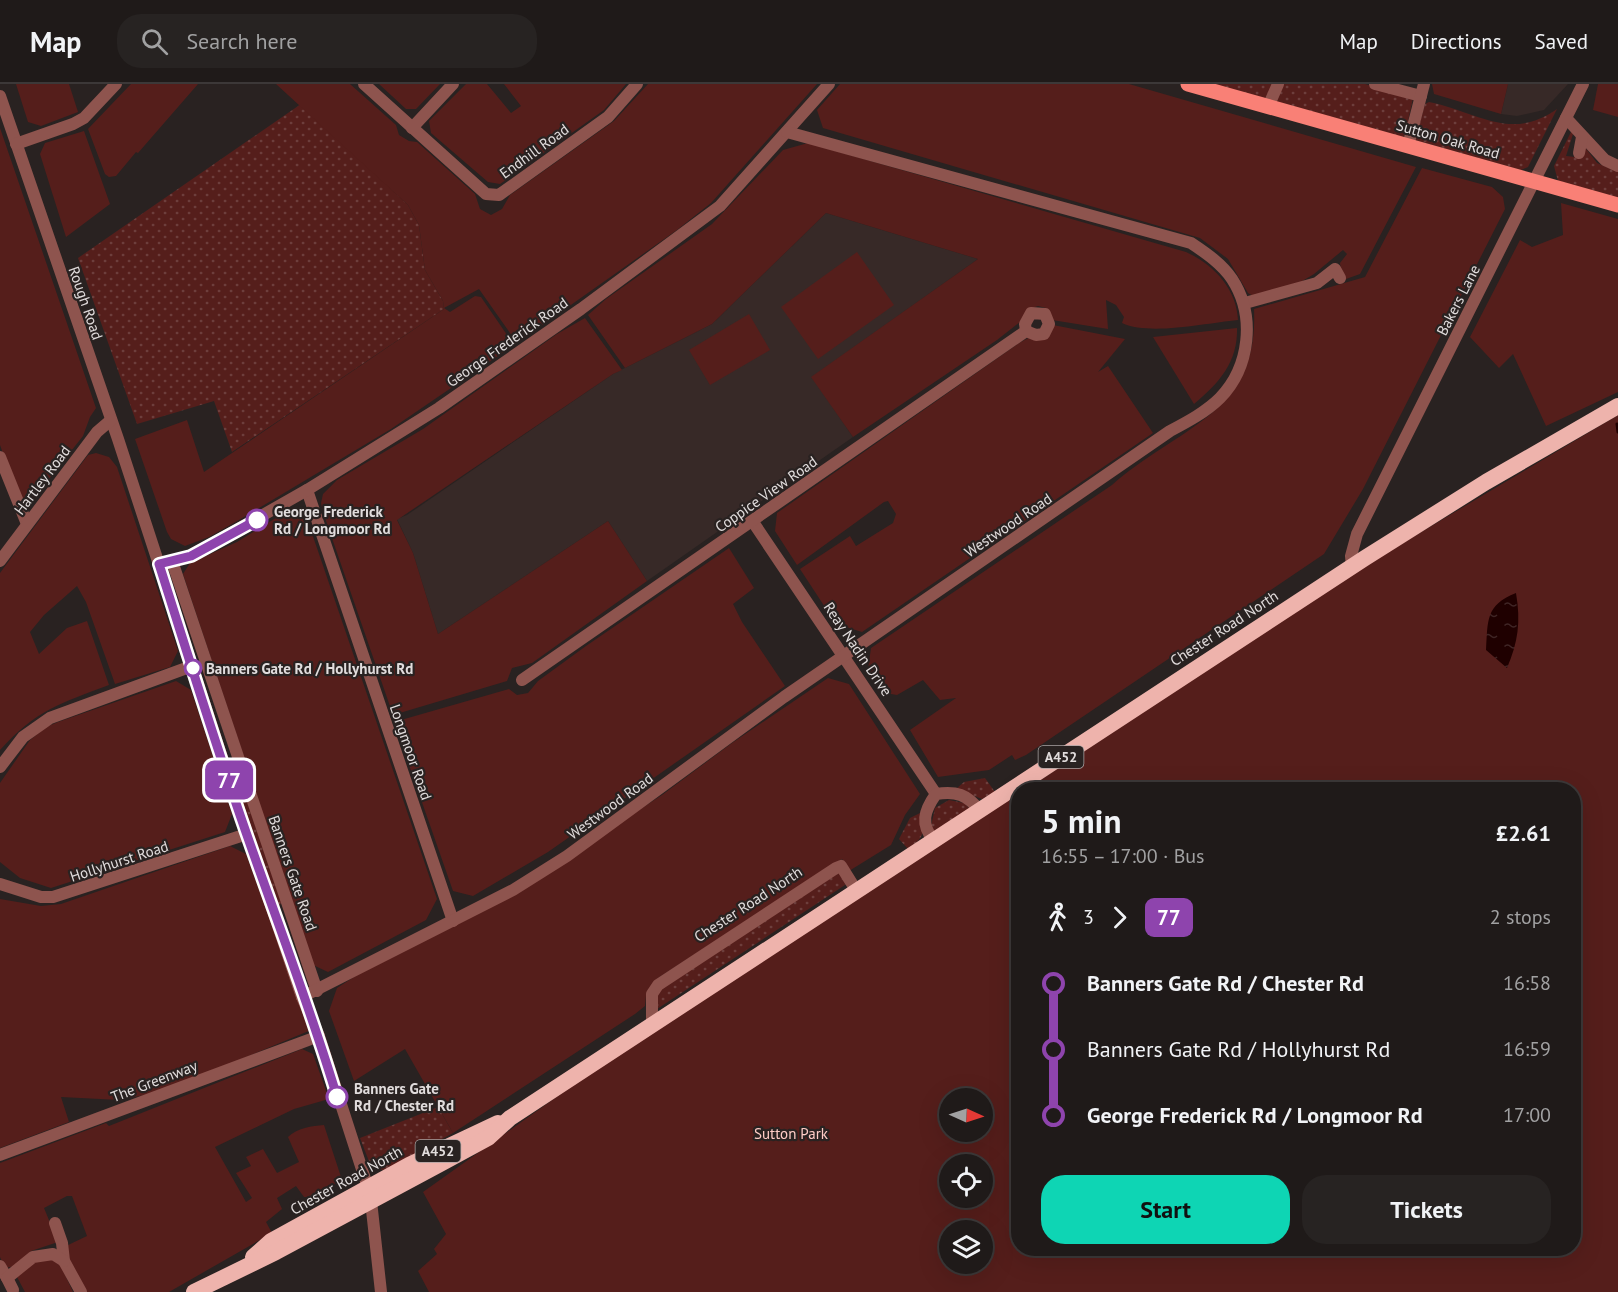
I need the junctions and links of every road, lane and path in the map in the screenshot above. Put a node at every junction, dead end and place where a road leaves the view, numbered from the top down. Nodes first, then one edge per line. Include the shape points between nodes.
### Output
1 (116, 84) edge
2 (364, 84) edge
3 (453, 84) edge
4 (637, 84) edge
5 (829, 84) edge
6 (1188, 84) edge
7 (1278, 84) edge
8 (1375, 84) edge
9 (1583, 84) edge
10 (1423, 90) edge
11 (0, 96) edge
12 (1268, 107) junction
13 (1566, 118) junction
14 (412, 128) junction
15 (787, 132) junction
16 (1582, 136) junction
17 (16, 144) junction
18 (1408, 146) junction
19 (1579, 153) dead end
20 (1618, 166) edge
21 (1534, 183) junction
22 (1618, 205) edge
23 (1338, 270) dead end
24 (1245, 303) junction
25 (1026, 331) dead end
26 (1618, 406) edge
27 (111, 420) junction
28 (0, 457) edge
29 (307, 490) junction
30 (145, 520) joint
31 (753, 522) junction
32 (27, 524) junction
33 (0, 561) edge
34 (172, 561) junction
35 (1359, 562) junction
36 (159, 564) junction
37 (844, 655) junction
38 (192, 666) junction
39 (522, 680) dead end
40 (0, 767) edge
41 (1024, 782) edge
42 (1011, 791) edge
43 (936, 794) junction
44 (980, 811) junction
45 (247, 834) junction
46 (933, 841) junction
47 (0, 884) edge
48 (856, 890) junction
49 (453, 921) junction
50 (317, 991) junction
51 (302, 997) junction
52 (652, 1025) junction
53 (319, 1036) junction
54 (0, 1155) edge
55 (370, 1195) junction
56 (55, 1223) dead end
57 (64, 1261) junction
58 (0, 1266) edge
59 (7, 1278) junction
60 (13, 1290) dead end
61 (81, 1292) edge
62 (194, 1292) edge
63 (381, 1292) edge

1 - 17 street via 84,118
2 - 14 street, Endhill Road
3 - 14 street
4 - 14 street, Endhill Road via 608,117 499,195 486,194
5 - 15 street, George Frederick Road
6 - 12 main road, Sutton Oak Road
7 - 12 street
8 - 10 street
9 - 13 street, Bakers Lane
10 - 18 street
11 - 17 street, Rough Road
12 - 18 main road, Sutton Oak Road
13 - 16 street
13 - 21 street, Bakers Lane
15 - 24 street, Westwood Road via 1191,243 1232,278
15 - 29 street, George Frederick Road via 720,206 439,408
16 - 19 street
16 - 20 street via 1605,160
17 - 27 street, Rough Road
18 - 21 main road, Sutton Oak Road
21 - 22 main road, Sutton Oak Road
21 - 35 street, Bakers Lane via 1360,531 1352,551
23 - 24 street via 1317,284
24 - 37 street, Westwood Road via 1244,358 1234,381 1219,399
25 - 31 street, Coppice View Road
26 - 35 highway, Chester Road North / A452 via 1486,482
27 - 30 street, Rough Road
27 - 32 street, Hartley Road via 97,432
28 - 32 street
29 - 34 street, George Frederick Road via 231,535 191,556
29 - 49 street, Longmoor Road
30 - 36 street, Banners Gate Road
31 - 37 street, Reay Nadin Drive
31 - 39 street, Coppice View Road
32 - 33 street, Hartley Road
34 - 36 street, George Frederick Road
34 - 50 street, Banners Gate Road
35 - 41 highway, Chester Road North / A452
36 - 38 street, Banners Gate Road
37 - 43 street, Reay Nadin Drive
37 - 49 street, Westwood Road via 567,856
38 - 40 street via 50,718 23,737
38 - 45 street, Banners Gate Road
42 - 44 highway, Chester Road North / A452
43 - 44 street via 964,795
43 - 46 street via 927,806 924,821
44 - 46 highway, Chester Road North / A452
45 - 47 street, Hollyhurst Road via 53,897
45 - 51 street, Banners Gate Road
46 - 48 highway, Chester Road North / A452
48 - 52 highway, Chester Road North / A452
48 - 52 street, Chester Road North via 844,869 836,868 657,985 652,994
49 - 50 street, Westwood Road
50 - 51 street, Westwood Road
51 - 53 street, Banners Gate Road
52 - 55 highway, Chester Road North / A452 via 510,1118 488,1138
53 - 54 street, The Greenway
53 - 55 street, Banners Gate Road
55 - 62 highway, Chester Road North / A452 via 271,1242 238,1270
55 - 63 street, Banners Gate Road
56 - 57 street
57 - 59 street via 53,1254 33,1257
57 - 61 street
58 - 59 street
59 - 60 street

